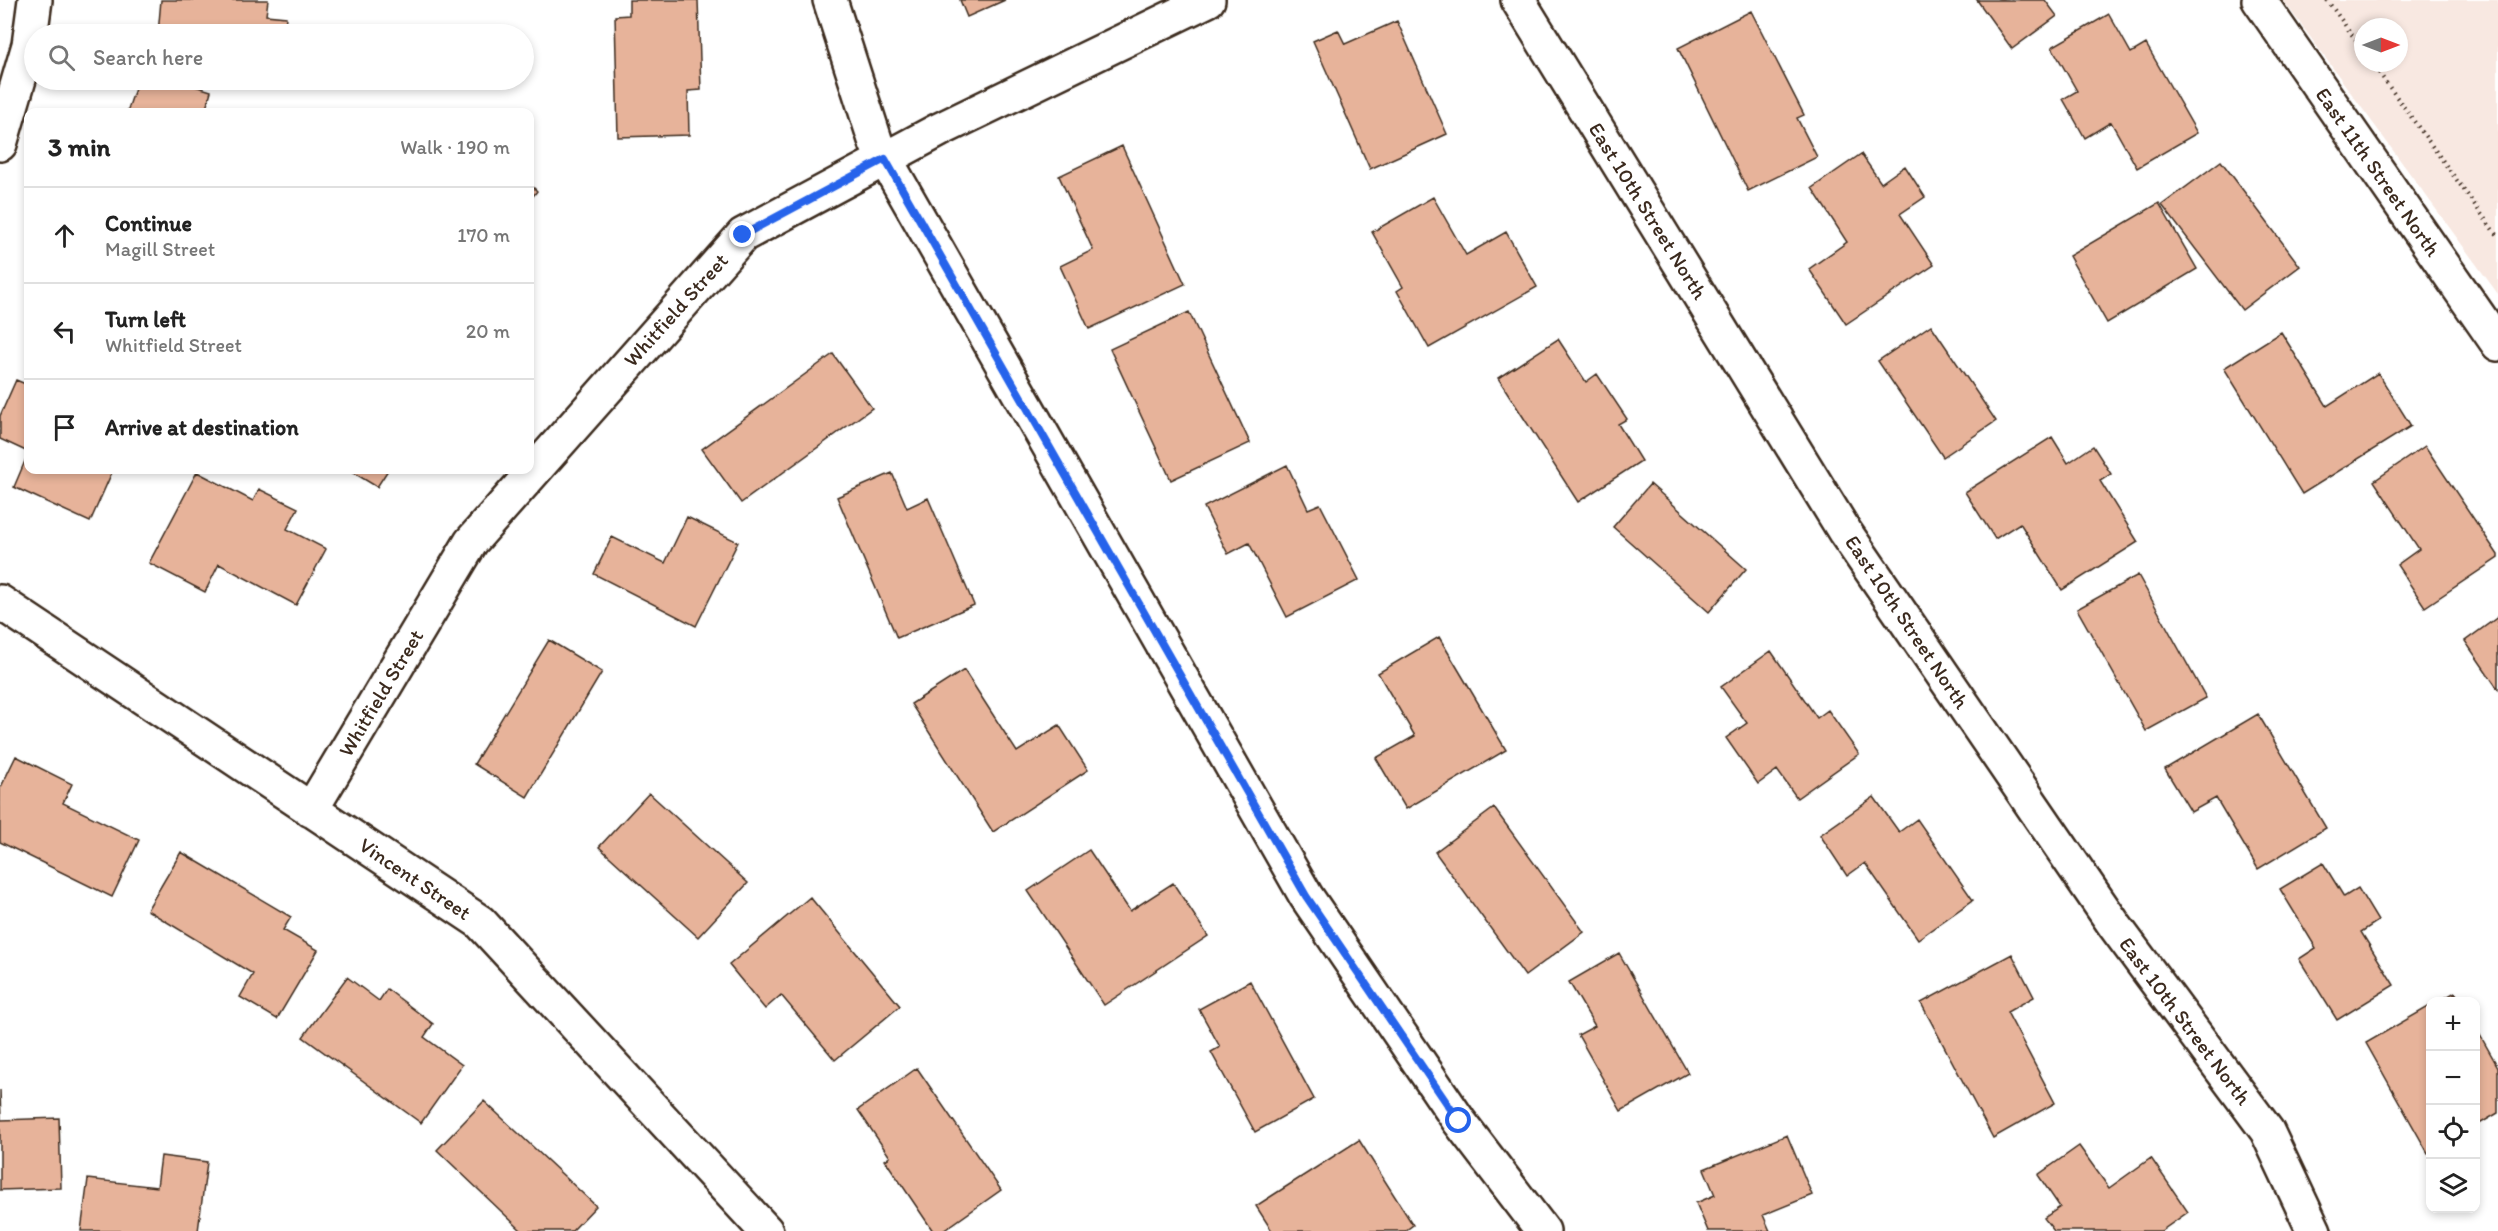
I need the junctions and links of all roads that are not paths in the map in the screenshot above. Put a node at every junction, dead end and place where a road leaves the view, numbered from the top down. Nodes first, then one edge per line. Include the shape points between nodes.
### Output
1 (34, 0) edge
2 (830, 0) edge
3 (1208, 0) edge
4 (1518, 0) edge
5 (2259, 0) edge
6 (31, 24) edge
7 (24, 59) edge
8 (0, 144) edge
9 (885, 159) junction
10 (2498, 344) edge
11 (534, 471) edge
12 (531, 474) edge
13 (0, 602) edge
14 (311, 810) junction
15 (766, 1231) edge
16 (1543, 1231) edge
17 (2314, 1231) edge

1 - 6 street
2 - 9 street via 876,143
3 - 9 street, Whitfield Street
4 - 17 street, East 10th Street North via 1845,532 2115,926 2266,1131
5 - 10 street, East 11th Street North
7 - 8 street
9 - 11 street, Whitfield Street via 743,235
9 - 16 street via 1306,896 1459,1121
12 - 14 street, Whitfield Street via 471,542
13 - 14 street, Vincent Street
14 - 15 street, Vincent Street via 480,922

